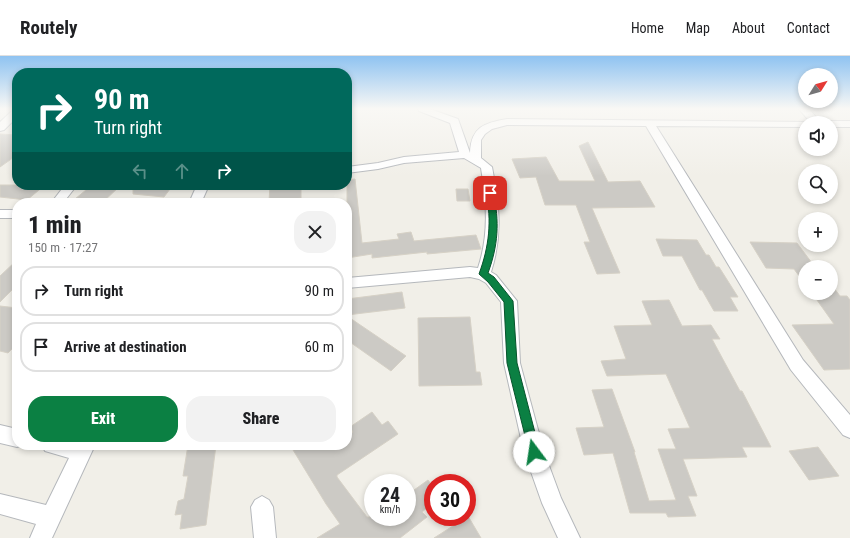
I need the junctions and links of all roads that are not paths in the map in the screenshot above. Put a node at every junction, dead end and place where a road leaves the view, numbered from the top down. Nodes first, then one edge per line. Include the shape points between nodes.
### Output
1 (459, 131) edge
2 (482, 131) edge
3 (655, 131) edge
4 (470, 157) junction
5 (352, 169) edge
6 (67, 190) edge
7 (61, 198) edge
8 (483, 274) junction
9 (352, 283) edge
10 (850, 429) edge
11 (0, 434) edge
12 (12, 437) edge
13 (83, 450) edge
14 (0, 504) edge
15 (262, 507) dead end
16 (51, 517) junction
17 (41, 538) edge
18 (265, 538) edge
19 (569, 538) edge

1 - 4 street
2 - 4 street via 476,140
3 - 10 street via 797,365
4 - 5 street via 404,160
4 - 8 street via 486,167 493,209 493,240
6 - 7 street
8 - 9 street via 470,272
8 - 19 street via 491,279 509,301 512,363 534,452 552,503
11 - 12 street
13 - 16 street
14 - 16 street
15 - 18 street
16 - 17 street

